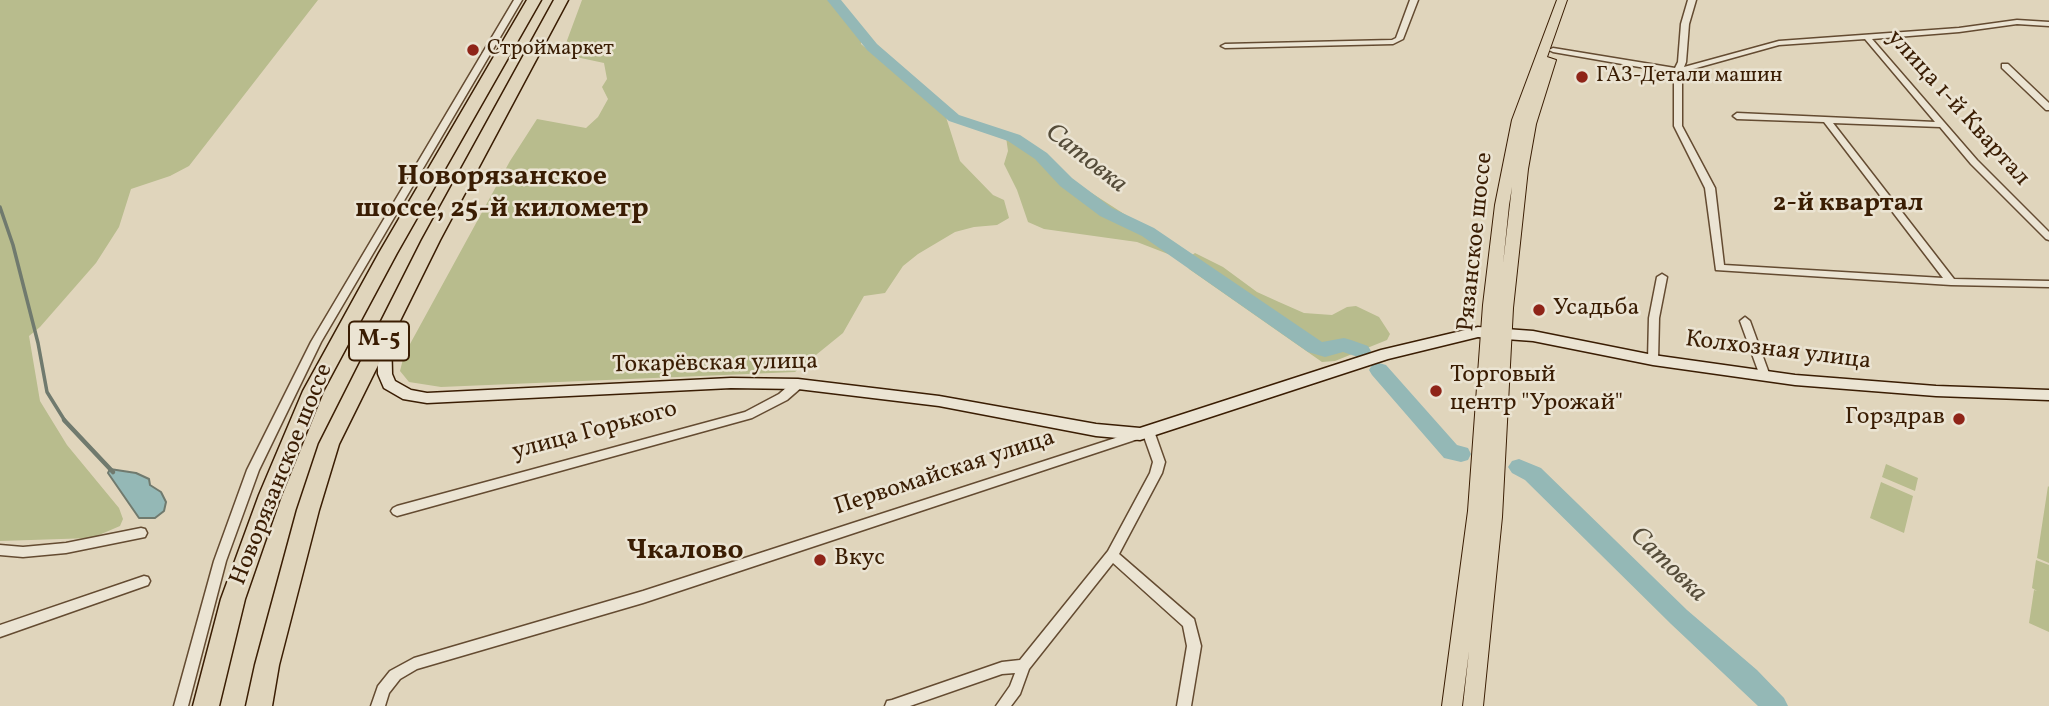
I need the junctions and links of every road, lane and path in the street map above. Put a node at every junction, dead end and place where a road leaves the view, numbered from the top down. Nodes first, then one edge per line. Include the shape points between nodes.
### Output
1 (518, 0) edge
2 (534, 0) edge
3 (561, 0) edge
4 (1414, 0) edge
5 (1562, 0) edge
6 (1571, 0) edge
7 (1692, 0) edge
8 (2034, 24) junction
9 (2049, 24) edge
10 (2049, 33) edge
11 (1866, 36) junction
12 (1225, 46) dead end
13 (1553, 50) junction
14 (2005, 66) dead end
15 (1678, 71) junction
16 (2049, 108) edge
17 (1737, 117) dead end
18 (1827, 121) junction
19 (1941, 125) junction
20 (2049, 237) edge
21 (1662, 276) dead end
22 (1951, 282) junction
23 (2049, 284) edge
24 (1745, 321) dead end
25 (384, 329) junction
26 (1498, 332) junction
27 (1654, 360) junction
28 (1765, 376) junction
29 (798, 384) junction
30 (2049, 395) edge
31 (1144, 433) junction
32 (397, 510) dead end
33 (141, 533) dead end
34 (0, 550) edge
35 (1112, 555) junction
36 (144, 581) dead end
37 (0, 631) edge
38 (1024, 666) junction
39 (181, 706) edge
40 (206, 706) edge
41 (259, 706) edge
42 (378, 706) edge
43 (892, 706) edge
44 (1003, 706) edge
45 (1184, 706) edge
46 (1452, 706) edge
47 (1473, 706) edge

1 - 39 street via 316,342 253,470 220,561
2 - 40 highway, Новорязанское шоссе / М-5 via 313,391 233,598
3 - 25 highway, Новорязанское шоссе / М-5
4 - 12 street via 1399,39 1393,42
5 - 26 main road, Рязанское шоссе via 1518,120 1502,205
6 - 13 main road, Рязанское шоссе
7 - 15 street
8 - 9 street
8 - 10 street
8 - 11 street
11 - 15 street via 1779,43
11 - 19 street, улица 1-й Квартал
13 - 15 street
13 - 26 main road, Рязанское шоссе via 1521,169
14 - 16 street
15 - 22 street via 1678,126 1710,188 1719,268
17 - 18 street
18 - 19 street
18 - 22 street
19 - 20 street, улица 1-й Квартал
21 - 27 street via 1654,318
22 - 23 street
24 - 28 street
25 - 29 main road, Токарёвская улица via 389,384 427,398 731,383
25 - 41 highway, Новорязанское шоссе / М-5 via 329,444 290,576
26 - 27 main road, Колхозная улица
26 - 31 main road, Первомайская улица via 1464,334 1386,354
26 - 46 main road, Рязанское шоссе
26 - 47 main road, Рязанское шоссе via 1493,517
27 - 28 main road, Колхозная улица
28 - 30 main road, Колхозная улица via 1850,386
29 - 31 main road, Токарёвская улица via 939,401 1096,430
29 - 32 street, улица Горького via 748,415
31 - 35 street via 1159,467
31 - 42 street, Первомайская улица via 643,597 414,664 395,675
33 - 34 street via 65,548
35 - 38 street
35 - 45 street via 1189,623 1194,646
36 - 37 street
38 - 43 street via 1002,668
38 - 44 street

